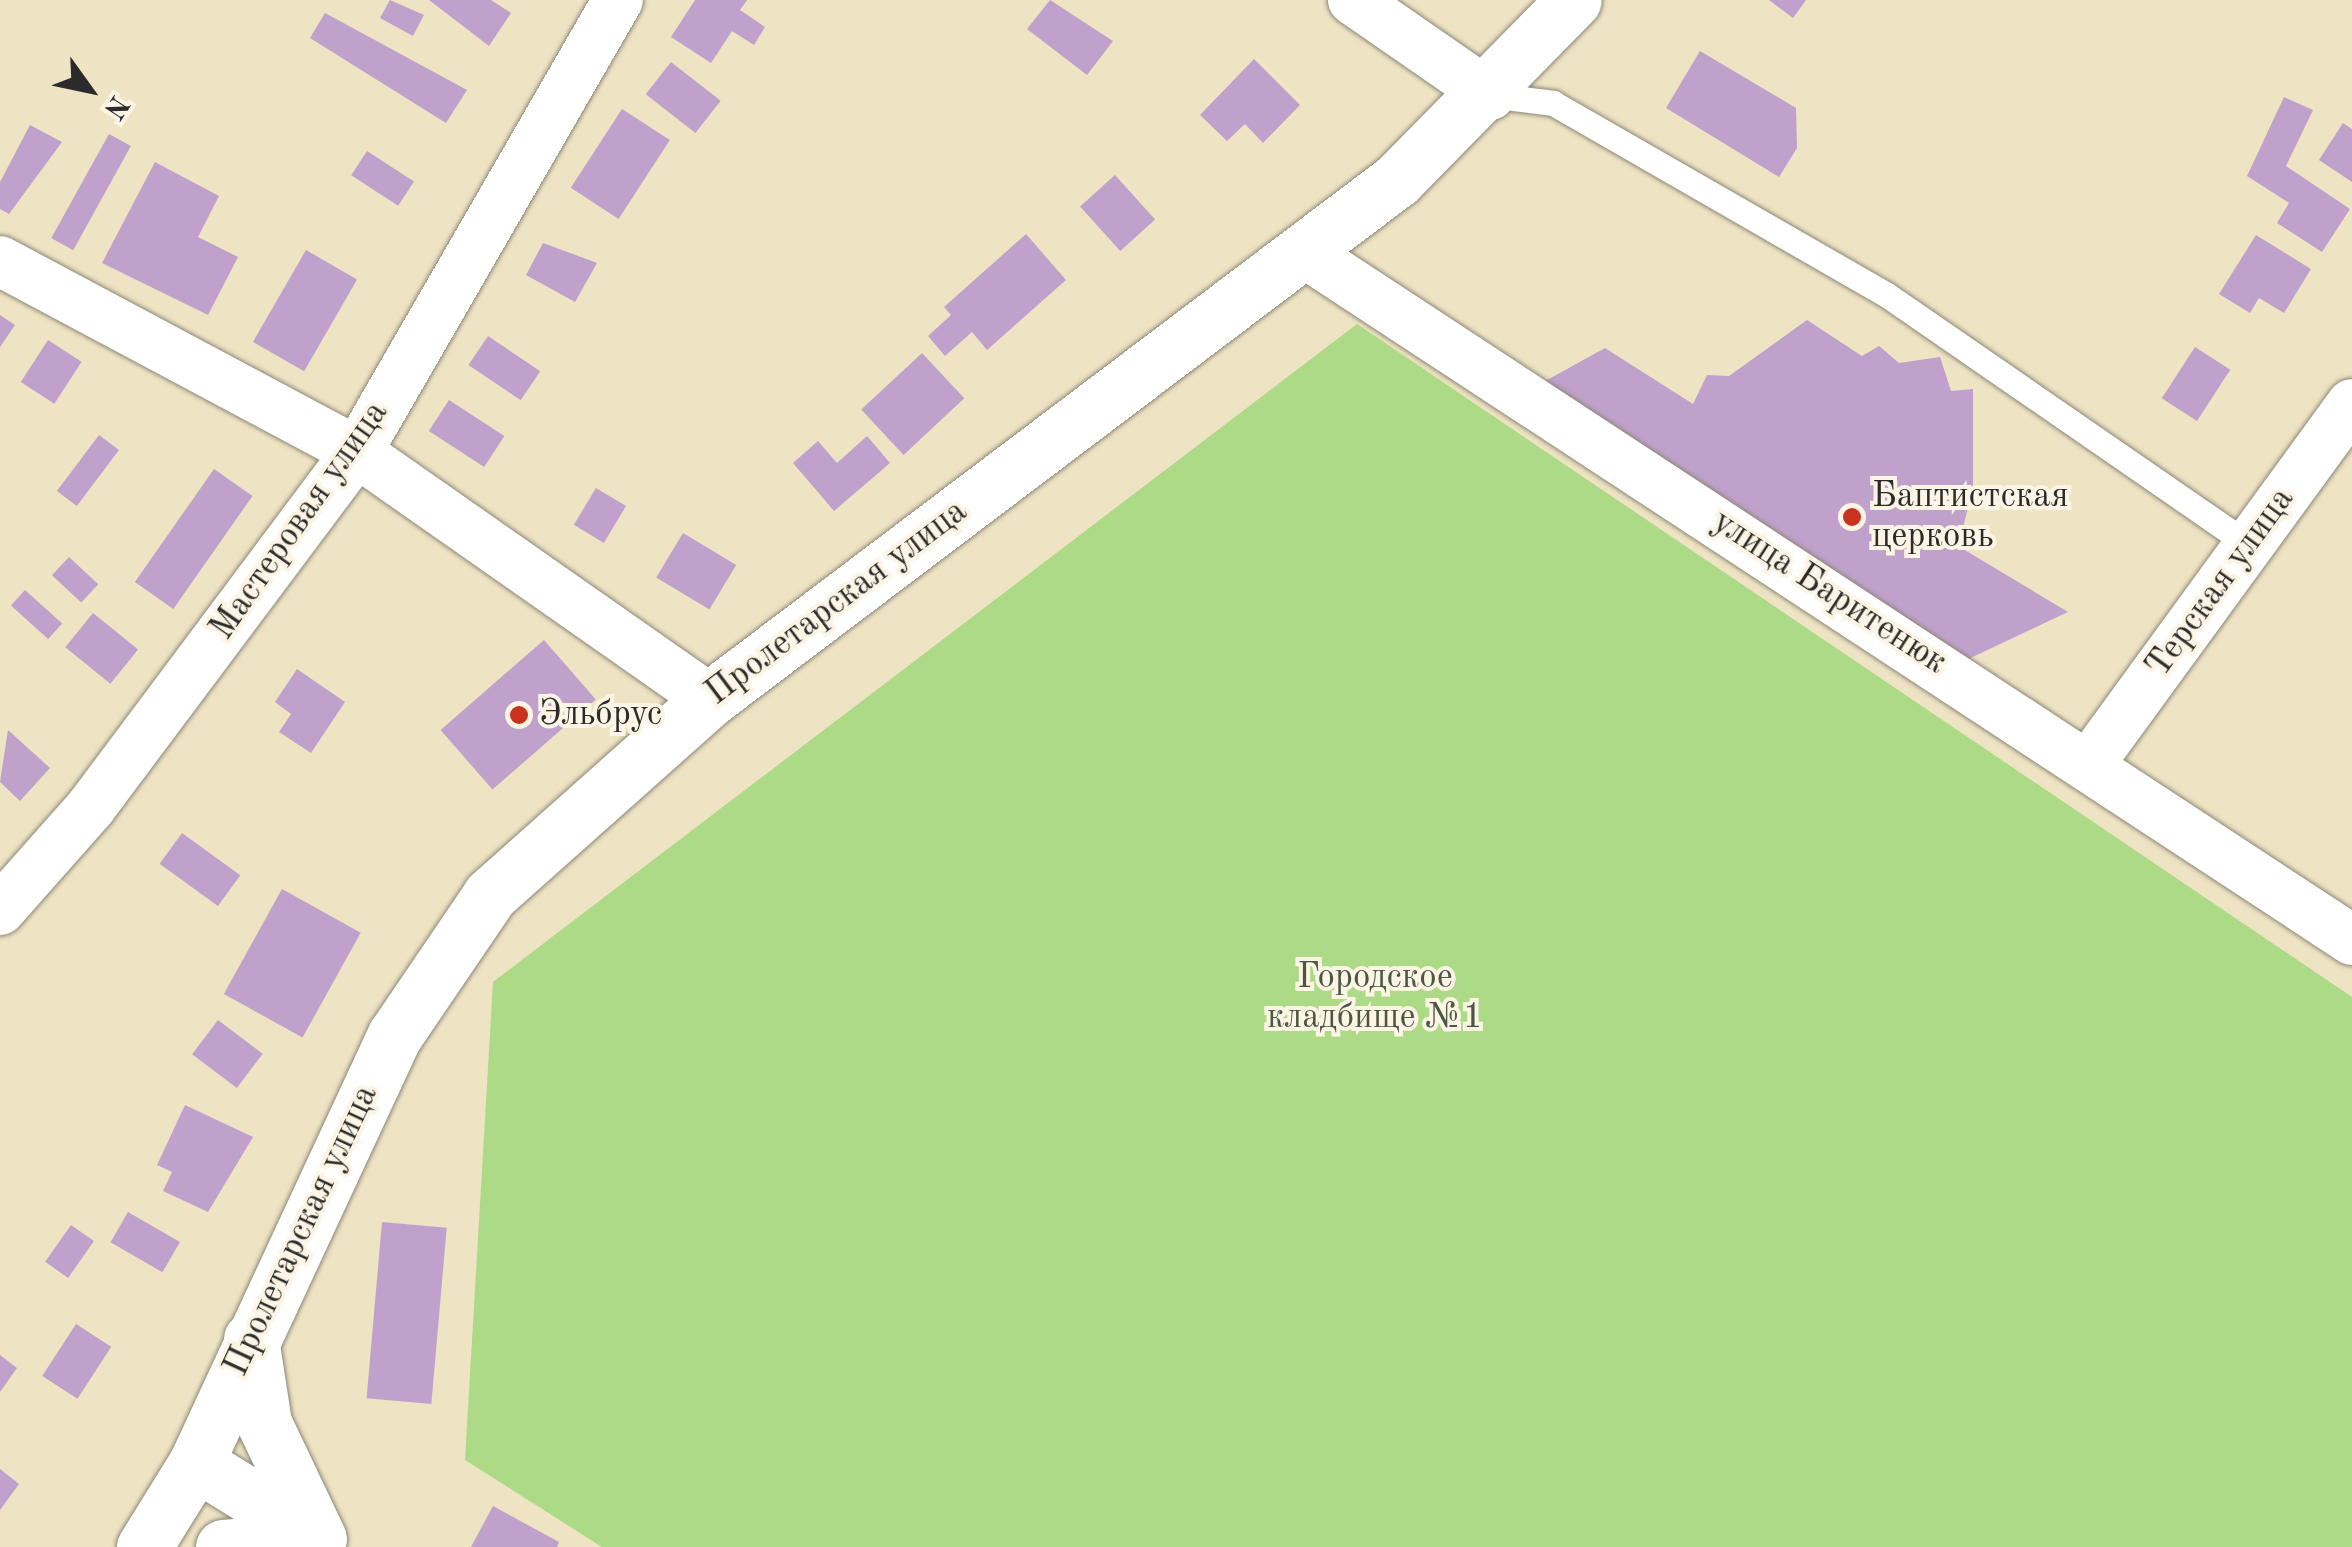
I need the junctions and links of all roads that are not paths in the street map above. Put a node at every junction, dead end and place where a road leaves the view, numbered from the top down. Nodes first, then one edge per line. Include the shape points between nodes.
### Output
1 (618, 0) edge
2 (1354, 0) edge
3 (1574, 0) edge
4 (1490, 95) junction
5 (1302, 252) junction
6 (0, 260) edge
7 (2352, 404) edge
8 (357, 452) junction
9 (2249, 545) junction
10 (710, 698) junction
11 (2090, 763) junction
12 (0, 910) edge
13 (2352, 940) edge
14 (251, 1340) junction
15 (196, 1463) junction
16 (326, 1543) edge
17 (144, 1547) edge
18 (223, 1547) edge

1 - 8 street, Мастеровая улица
2 - 4 street
3 - 4 street, Пролетарская улица
4 - 5 street, Пролетарская улица
4 - 9 lane via 1554,104 1888,295
5 - 10 street, Пролетарская улица
5 - 11 street, улица Баритенюк
6 - 8 street
7 - 9 street, Терская улица
8 - 10 street
8 - 12 street, Мастеровая улица via 91,807
9 - 11 street, Терская улица
10 - 14 street, Пролетарская улица via 490,895 394,1035
11 - 13 street, улица Баритенюк
14 - 15 street, Пролетарская улица
14 - 16 street via 264,1423
15 - 16 street
15 - 17 street, Пролетарская улица
16 - 18 street

